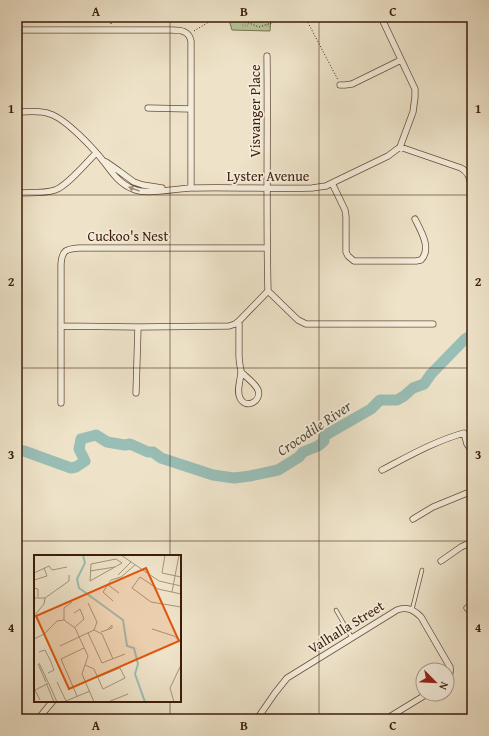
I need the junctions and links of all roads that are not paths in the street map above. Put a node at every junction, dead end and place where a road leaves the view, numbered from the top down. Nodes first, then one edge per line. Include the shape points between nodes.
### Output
1 (381, 17) edge
2 (17, 30) edge
3 (267, 56) dead end
4 (401, 60) junction
5 (340, 85) road end
6 (148, 108) dead end
7 (191, 109) junction
8 (17, 112) edge
9 (400, 147) junction
10 (96, 153) junction
11 (332, 183) junction
12 (191, 188) junction
13 (268, 189) junction
14 (472, 190) edge
15 (17, 193) edge
16 (415, 219) dead end
17 (267, 248) junction
18 (268, 290) junction
19 (239, 321) junction
20 (433, 324) dead end
21 (61, 326) junction
22 (138, 327) junction
23 (241, 372) junction
24 (136, 393) dead end
25 (61, 402) dead end
26 (472, 450) edge
27 (382, 470) dead end
28 (472, 491) edge
29 (414, 519) dead end
30 (472, 542) edge
31 (441, 561) dead end
32 (422, 570) dead end
33 (472, 604) edge
34 (467, 608) dead end
35 (336, 610) dead end
36 (412, 610) junction
37 (352, 638) junction
38 (447, 662) edge
39 (415, 701) edge
40 (52, 702) edge
41 (38, 719) edge
42 (257, 719) edge
43 (386, 719) edge

1 - 4 street
2 - 7 street via 182,31 191,41
3 - 13 street, Visvanger Place
4 - 5 street via 352,84
4 - 9 street via 415,89 415,97 413,112
6 - 7 street
7 - 12 street
8 - 10 street, Lyster Avenue via 45,112 57,117
9 - 11 street, Lyster Avenue via 388,156
9 - 14 street via 465,170
10 - 12 street, Lyster Avenue via 118,179 133,189 148,192
10 - 15 street via 72,178 56,190
11 - 13 street, Lyster Avenue via 312,188
11 - 16 street via 345,210 346,252 354,261 421,260 426,249
12 - 13 street, Lyster Avenue
13 - 17 street
17 - 18 street
17 - 21 street, Cuckoo's Nest via 66,250 61,264
18 - 19 street
18 - 20 street via 298,320 306,324
19 - 22 street via 230,326
19 - 23 street
21 - 22 street
21 - 25 street, Cuckoo's Nest
22 - 24 street
23 - 23 street via 240,399 253,404 258,398 258,390
26 - 27 street via 464,433 419,450
28 - 29 street via 433,507
30 - 31 street
32 - 36 lane
33 - 34 street
35 - 37 lane
36 - 37 street, Valhalla Street via 397,610
36 - 38 street via 421,617
37 - 42 street, Valhalla Street via 287,678
39 - 43 street
40 - 41 street

